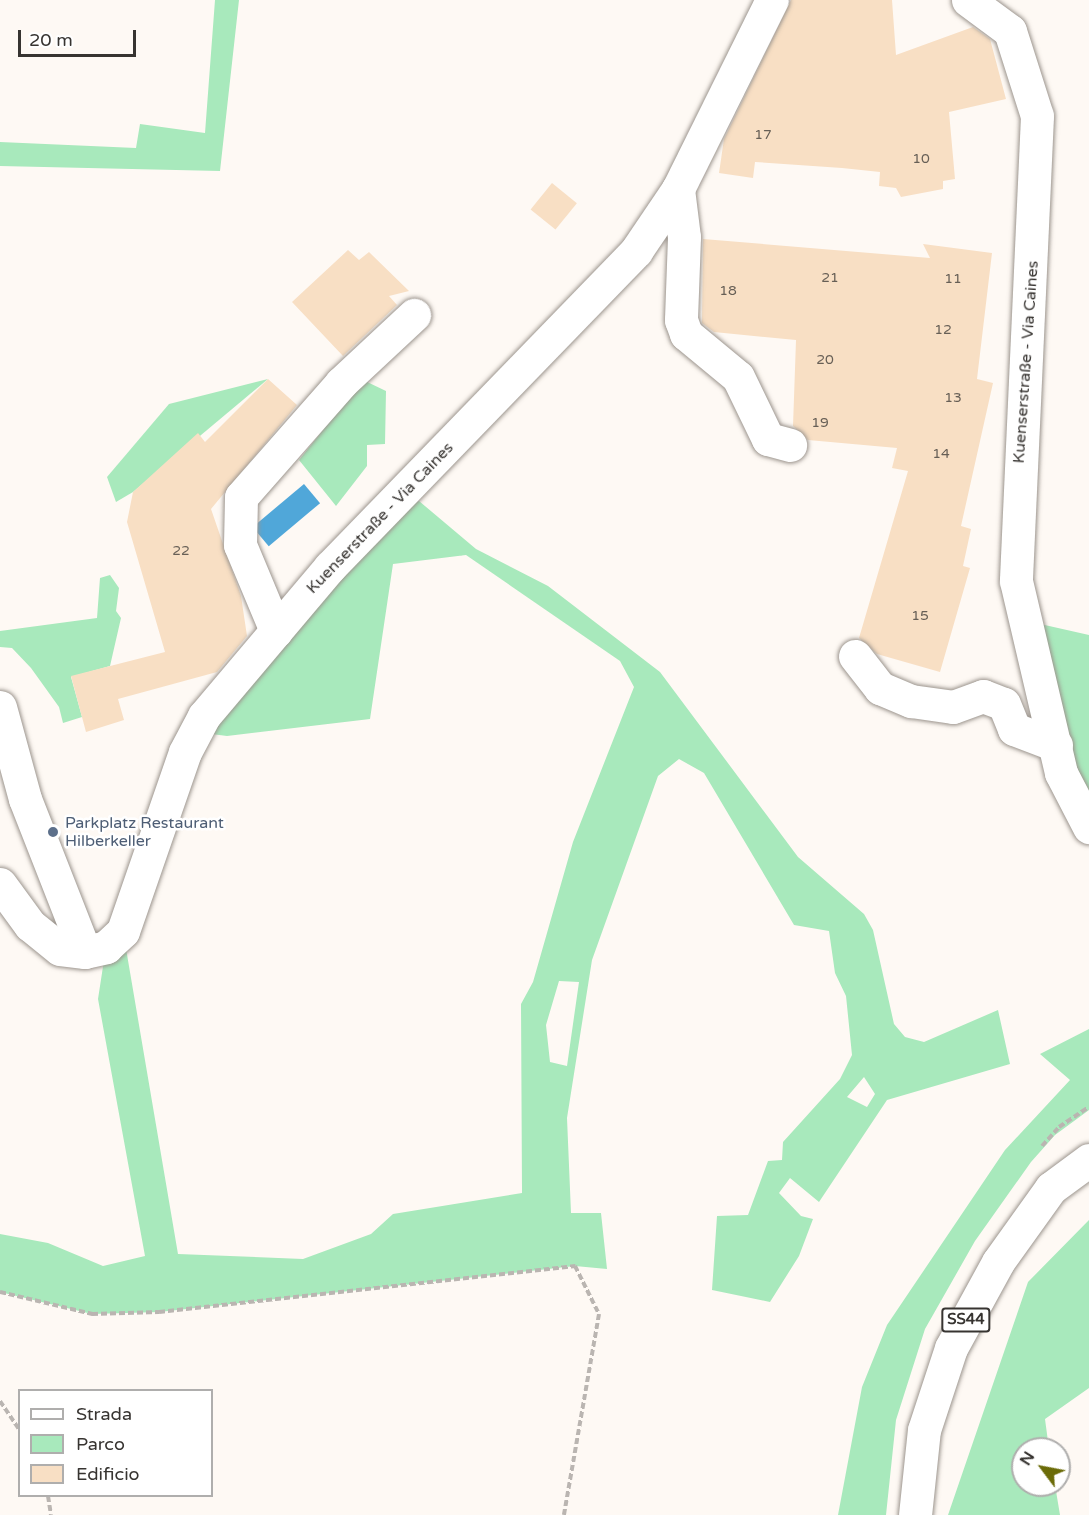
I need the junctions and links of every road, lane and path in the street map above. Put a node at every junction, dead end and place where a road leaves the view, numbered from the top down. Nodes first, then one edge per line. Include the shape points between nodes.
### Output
1 (772, 0) edge
2 (968, 0) edge
3 (678, 189) junction
4 (414, 315) dead end
5 (790, 445) dead end
6 (276, 631) junction
7 (855, 656) dead end
8 (0, 707) edge
9 (1056, 745) junction
10 (1089, 827) edge
11 (0, 884) edge
12 (85, 952) junction
13 (1089, 1160) edge
14 (0, 1292) edge
15 (0, 1401) edge
16 (18, 1428) edge
17 (48, 1497) edge
18 (51, 1515) edge
19 (564, 1515) edge
20 (915, 1515) edge

1 - 3 street, Kuenserstraße - Via Caines
2 - 9 street, Kuenserstraße - Via Caines via 1010,31 1037,116 1016,581
3 - 5 street via 684,237 681,320 686,334 738,377 768,439
3 - 6 street, Kuenserstraße - Via Caines via 636,251 330,567
4 - 6 street via 341,383 241,496 240,545
6 - 12 street, Kuenserstraße - Via Caines via 204,716 185,752 123,931 106,947
7 - 9 street via 880,688 911,701 953,707 983,696 1004,704 1014,729
8 - 12 street via 25,799
9 - 10 street, Kuenserstraße - Via Caines via 1062,773
11 - 12 street via 45,938 60,949
13 - 20 street, SS44 via 1051,1188 998,1262 951,1348 924,1430
14 - 19 path via 92,1314 159,1312 575,1266 599,1314
15 - 16 path
17 - 18 path

